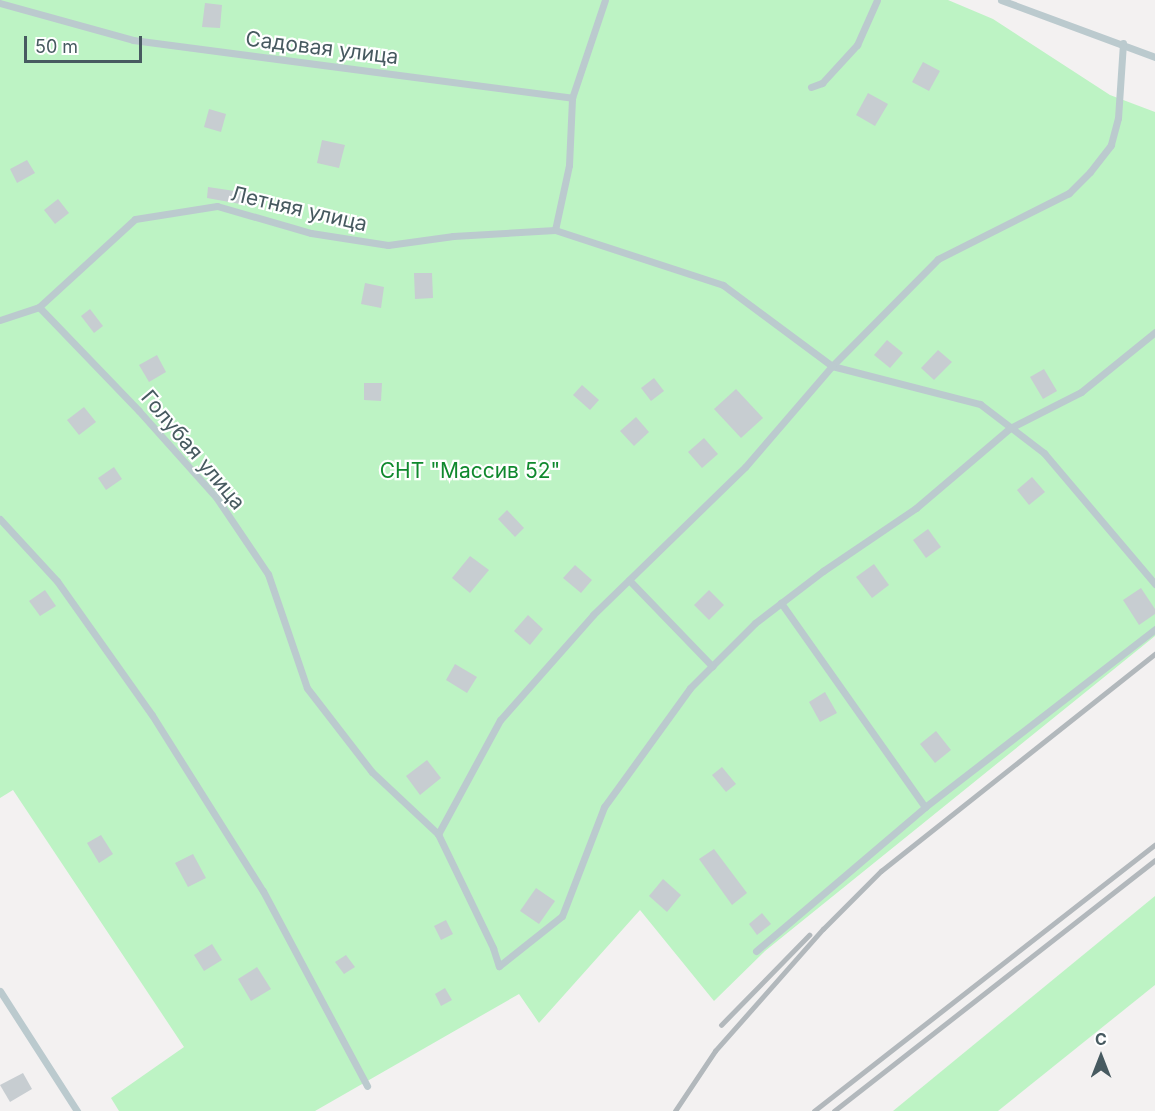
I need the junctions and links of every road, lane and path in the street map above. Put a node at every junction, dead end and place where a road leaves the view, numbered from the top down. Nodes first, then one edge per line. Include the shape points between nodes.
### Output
1 (605, 0) edge
2 (877, 0) edge
3 (1001, 0) edge
4 (0, 3) edge
5 (1123, 44) junction
6 (1155, 57) edge
7 (811, 87) dead end
8 (572, 98) junction
9 (555, 230) junction
10 (39, 307) junction
11 (0, 320) edge
12 (1155, 332) edge
13 (832, 366) junction
14 (1010, 428) junction
15 (0, 519) edge
16 (629, 580) junction
17 (1155, 584) edge
18 (781, 603) junction
19 (1155, 629) edge
20 (712, 666) junction
21 (925, 807) junction
22 (438, 834) junction
23 (756, 951) dead end
24 (0, 991) edge
25 (367, 1086) dead end
26 (77, 1111) edge

1 - 8 lane
2 - 7 lane via 857,45 822,83
3 - 5 lane
4 - 8 lane, Садовая улица via 133,40
5 - 6 lane
5 - 13 lane via 1118,118 1111,145 1090,172 1070,194 938,259
8 - 9 lane via 569,165
9 - 10 lane, Летняя улица via 453,236 388,245 311,233 216,206 135,219
9 - 13 lane via 723,285
10 - 11 lane, Летняя улица
10 - 22 lane, Голубая улица via 216,497 268,574 307,688 372,772
12 - 14 lane via 1081,392
13 - 14 lane via 980,404
13 - 16 lane via 745,467
14 - 17 lane via 1044,453
14 - 18 lane via 916,508
15 - 25 lane via 57,581 152,716 263,891
16 - 20 lane
16 - 22 lane via 500,720
18 - 20 lane
18 - 21 lane
19 - 21 lane
20 - 22 lane via 690,688 604,807 562,916 499,966
21 - 23 lane
24 - 26 lane

